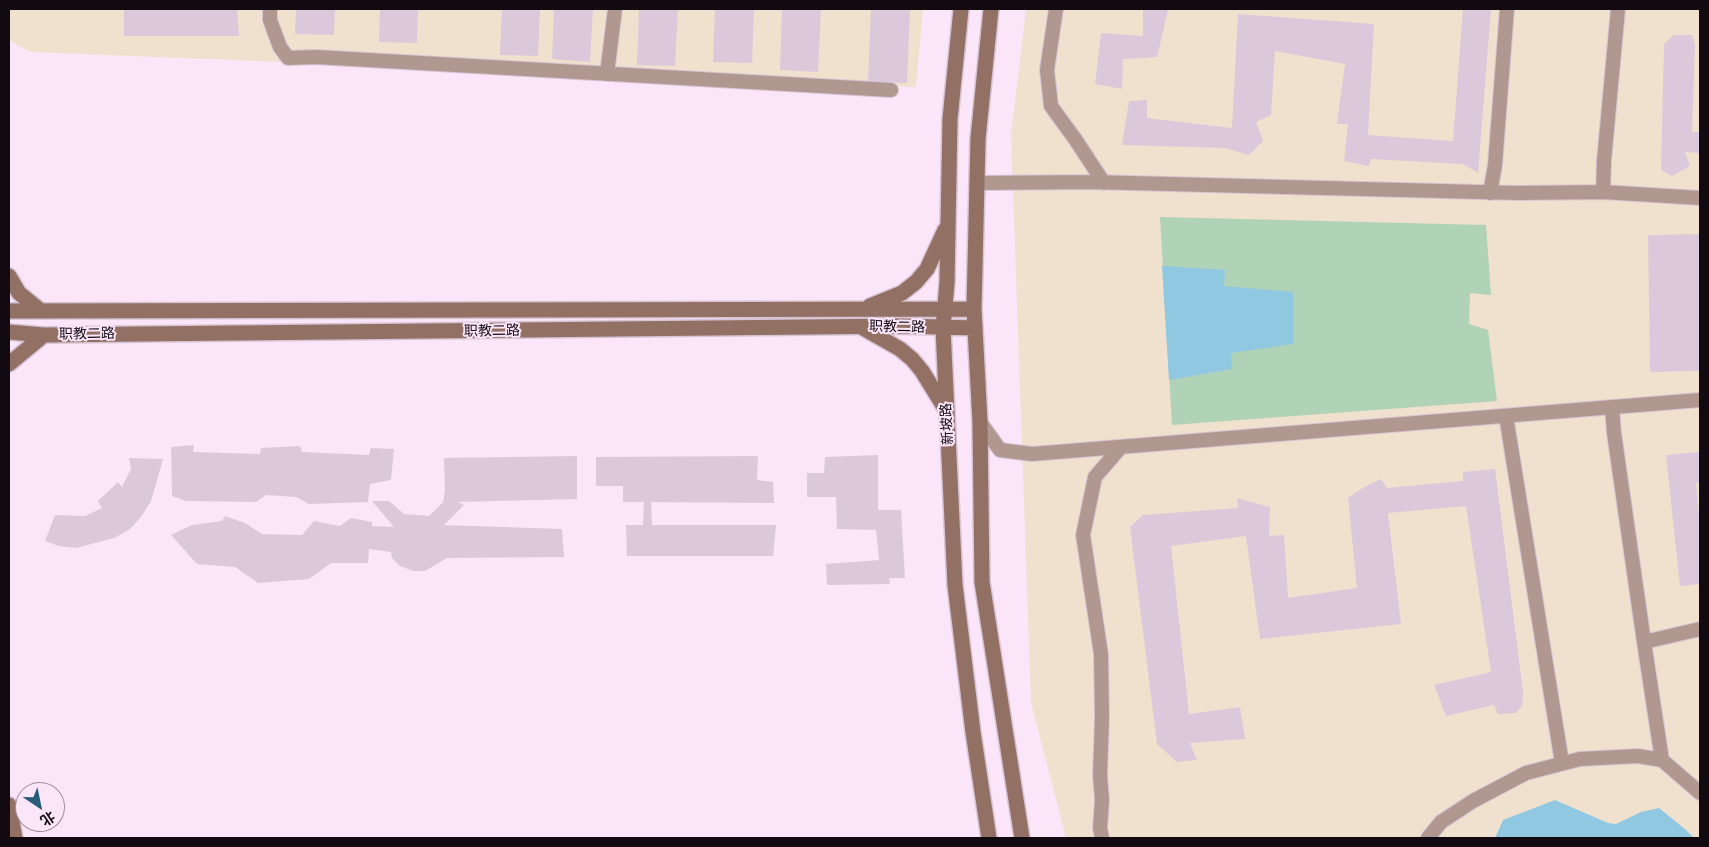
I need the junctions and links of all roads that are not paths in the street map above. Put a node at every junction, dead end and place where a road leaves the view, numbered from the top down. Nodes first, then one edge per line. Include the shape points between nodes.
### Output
1 (270, 9) edge
2 (615, 9) edge
3 (961, 9) edge
4 (991, 9) edge
5 (1056, 9) edge
6 (1507, 9) edge
7 (1618, 9) edge
8 (607, 74) junction
9 (891, 90) dead end
10 (1104, 183) junction
11 (977, 184) junction
12 (1603, 192) junction
13 (1490, 193) junction
14 (1700, 198) edge
15 (948, 224) junction
16 (9, 276) edge
17 (862, 309) junction
18 (944, 309) junction
19 (974, 309) junction
20 (9, 311) edge
21 (41, 311) junction
22 (862, 327) junction
23 (942, 328) junction
24 (975, 328) junction
25 (9, 332) edge
26 (44, 335) junction
27 (9, 364) edge
28 (1700, 400) edge
29 (1612, 407) junction
30 (947, 412) junction
31 (1506, 416) junction
32 (980, 422) junction
33 (1121, 447) junction
34 (1700, 629) edge
35 (1644, 642) junction
36 (1662, 760) junction
37 (1562, 763) junction
38 (1700, 794) edge
39 (9, 805) edge
40 (15, 838) edge
41 (989, 838) edge
42 (1022, 838) edge
43 (1102, 838) edge
44 (1428, 838) edge

1 - 8 street via 273,29 280,48 288,58
2 - 8 street
3 - 15 street, 新坡路 via 950,119
4 - 11 street via 978,140
5 - 10 street via 1047,70 1050,106
6 - 13 street
7 - 12 street
8 - 9 street
10 - 11 street
10 - 13 street
11 - 19 street
12 - 13 street
12 - 14 street
15 - 17 street via 927,269 916,282 902,293
15 - 18 street, 新坡路
16 - 21 street via 19,293
17 - 18 street, 职教二路
17 - 21 street, 职教二路
18 - 19 street, 职教二路
18 - 23 street, 新坡路
19 - 24 street
20 - 21 street, 职教二路
22 - 23 street, 职教二路
22 - 26 street, 职教二路
22 - 30 street via 912,359
23 - 24 street, 职教二路
23 - 30 street, 新坡路
24 - 32 street
25 - 26 street, 职教二路
26 - 27 street
28 - 29 street
29 - 31 street
29 - 35 street
30 - 41 street, 新坡路 via 955,585 972,732
31 - 33 street
31 - 37 street
32 - 33 street via 1000,450 1032,454
32 - 42 street via 982,582
33 - 43 street via 1095,477 1083,535 1101,654
34 - 35 street
35 - 36 street
36 - 37 street via 1638,756
36 - 38 street
37 - 44 street via 1526,774 1473,801 1441,822
39 - 40 street

